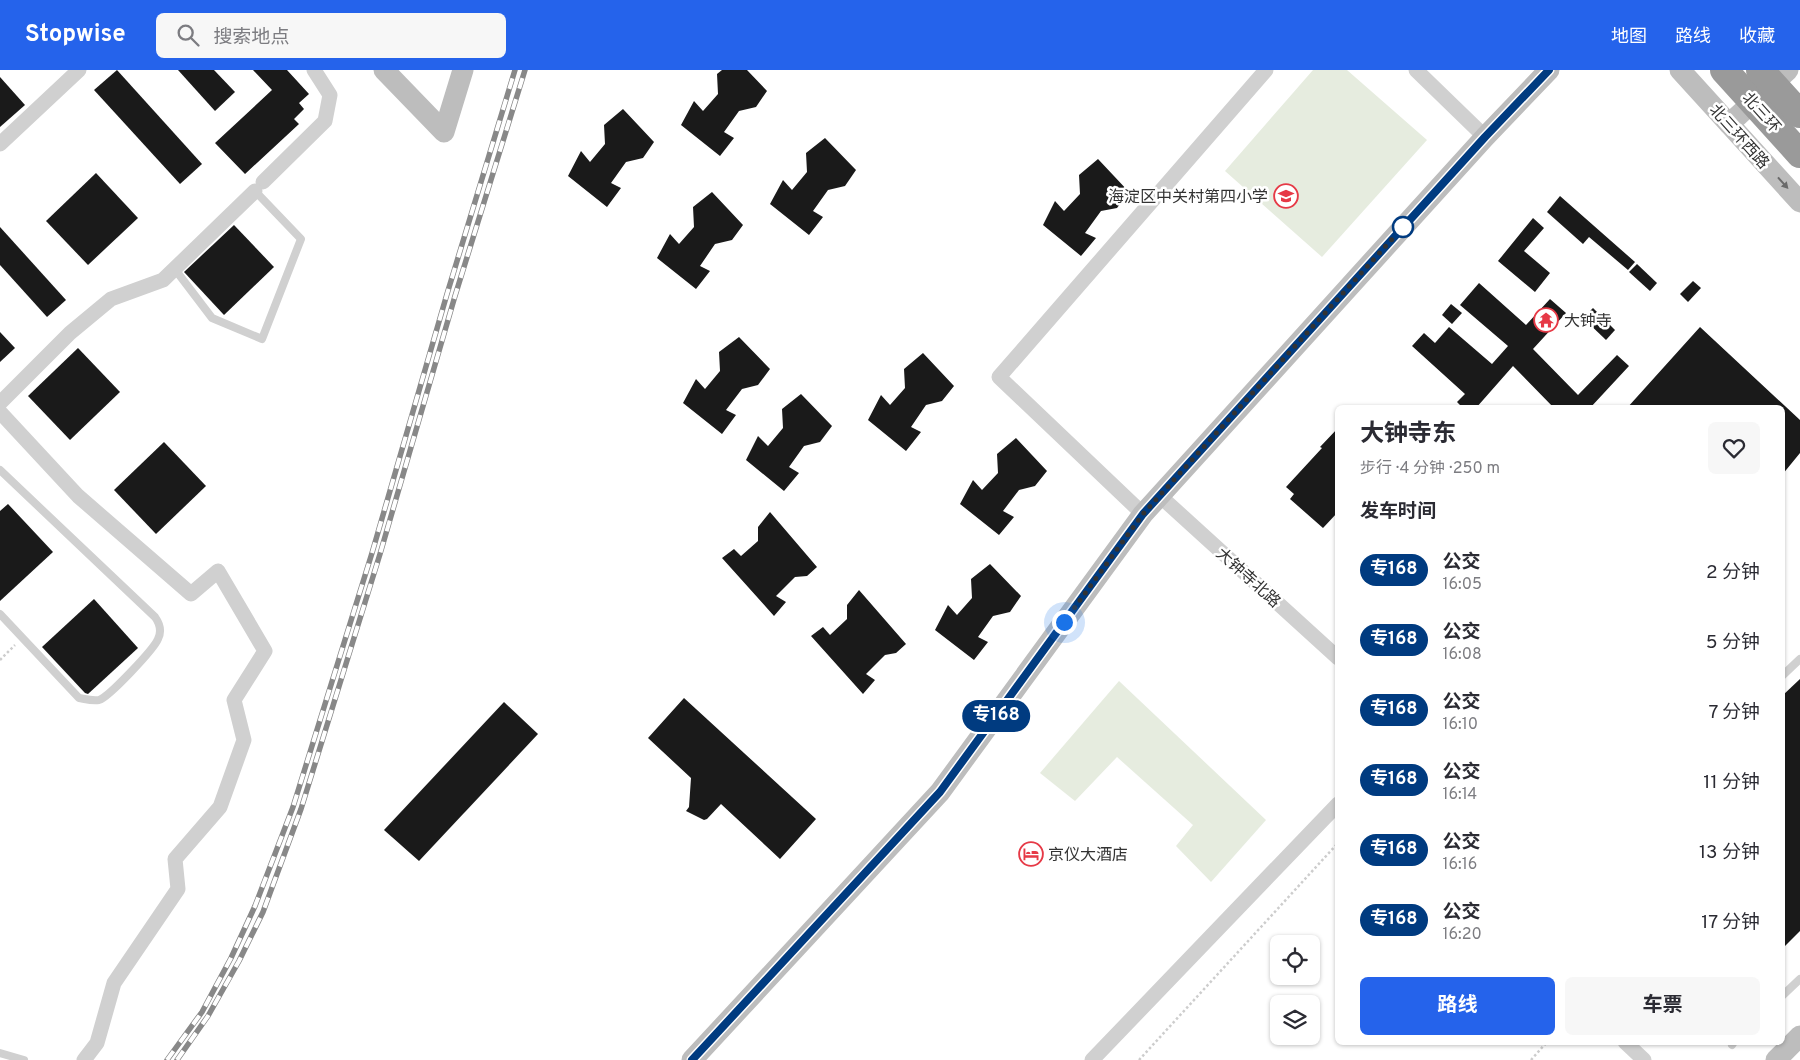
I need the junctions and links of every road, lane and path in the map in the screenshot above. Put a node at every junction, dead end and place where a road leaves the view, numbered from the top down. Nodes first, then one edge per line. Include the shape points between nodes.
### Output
1 (80, 70) edge
2 (314, 70) edge
3 (384, 70) edge
4 (463, 70) edge
5 (1266, 70) edge
6 (1416, 70) edge
7 (1549, 70) edge
8 (1680, 70) edge
9 (1724, 70) edge
10 (1788, 70) edge
11 (1764, 86) edge
12 (1800, 114) edge
13 (1729, 124) junction
14 (1485, 137) junction
15 (0, 144) edge
16 (1800, 154) edge
17 (259, 186) junction
18 (1800, 202) edge
19 (174, 268) dead end
20 (0, 403) edge
21 (0, 412) edge
22 (0, 470) edge
23 (1160, 496) junction
24 (1143, 514) junction
25 (0, 614) edge
26 (23, 638) junction
27 (1335, 655) edge
28 (1800, 659) edge
29 (0, 660) edge
30 (1785, 673) edge
31 (1335, 807) edge
32 (1335, 846) edge
33 (1800, 979) edge
34 (1785, 993) edge
35 (1800, 1036) edge
36 (1544, 1045) edge
37 (1628, 1045) edge
38 (0, 1053) edge
39 (24, 1060) edge
40 (84, 1060) edge
41 (692, 1060) edge
42 (1092, 1060) edge
43 (1140, 1060) edge
44 (1532, 1060) edge
45 (1644, 1060) edge
46 (1776, 1060) edge

1 - 15 street
2 - 17 street via 330,95 324,121
3 - 4 street via 444,132
5 - 24 street via 999,376
6 - 14 street
7 - 14 street
8 - 13 street, 北三环西路
9 - 16 highway, 北三环, bridge
10 - 11 street
11 - 12 highway, 北三环, bridge
11 - 13 street
13 -> 18 street, 北三环西路
14 - 23 street
17 - 19 lane via 301,239 262,339 212,318
17 - 20 street via 163,280 111,299 70,333
21 - 40 street via 78,496 191,594 218,572 264,651 234,700 244,740 220,807 175,859 178,889 114,983 97,1043
22 - 26 lane via 155,617 160,630 156,644 115,688 99,700 79,698
23 - 24 street
23 - 27 street, 大钟寺北路
24 - 41 street via 940,792
25 - 26 lane
26 - 29 path
28 - 30 lane
31 - 42 street
32 - 43 path
33 - 34 lane
35 - 46 street
36 - 44 path
37 - 45 street
38 - 39 lane

